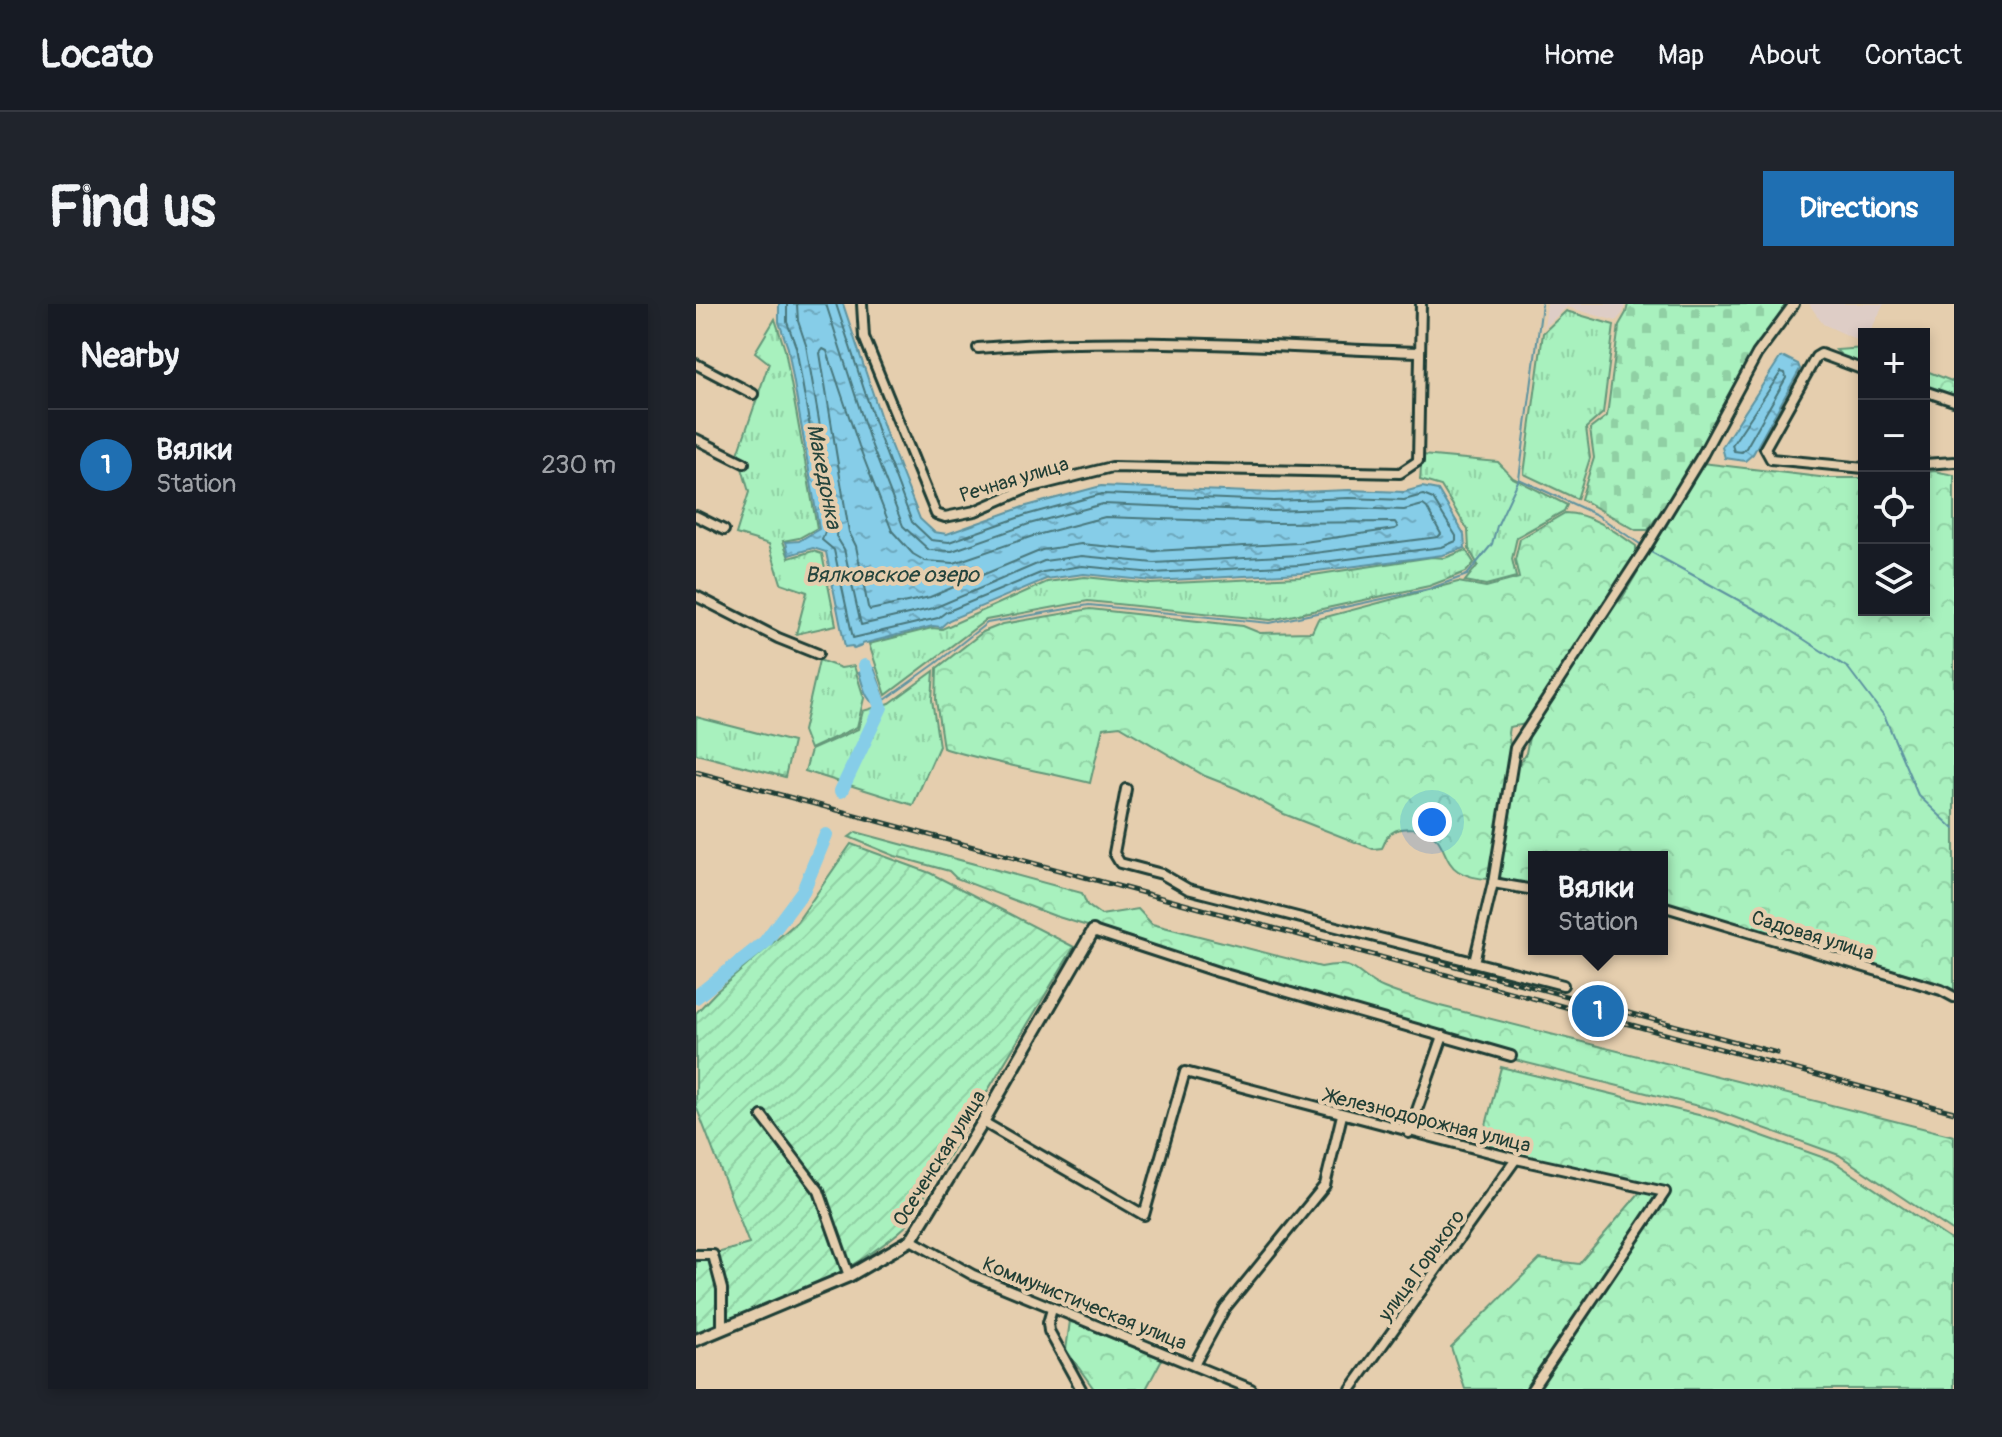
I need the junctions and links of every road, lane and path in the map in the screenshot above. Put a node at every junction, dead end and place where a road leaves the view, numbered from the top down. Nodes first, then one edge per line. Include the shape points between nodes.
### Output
1 (862, 304) edge
2 (1421, 304) edge
3 (1794, 304) edge
4 (978, 348) dead end
5 (1419, 352) junction
6 (696, 364) edge
7 (1858, 368) edge
8 (1930, 393) edge
9 (753, 394) dead end
10 (1954, 401) edge
11 (696, 439) edge
12 (1954, 462) edge
13 (744, 463) dead end
14 (1930, 464) edge
15 (1858, 467) edge
16 (696, 516) edge
17 (724, 530) dead end
18 (696, 596) edge
19 (818, 654) dead end
20 (1126, 789) dead end
21 (1493, 883) junction
22 (1528, 889) edge
23 (1668, 908) edge
24 (1093, 931) joint
25 (1474, 962) junction
26 (1563, 985) dead end
27 (1954, 997) edge
28 (1443, 1036) junction
29 (1511, 1056) dead end
30 (1342, 1115) junction
31 (762, 1116) dead end
32 (983, 1122) junction
33 (1409, 1133) junction
34 (1516, 1159) junction
35 (911, 1240) junction
36 (696, 1255) edge
37 (849, 1276) junction
38 (1052, 1309) junction
39 (722, 1329) junction
40 (696, 1340) edge
41 (1194, 1365) junction
42 (1081, 1389) edge
43 (1251, 1389) edge
44 (1351, 1389) edge
45 (1532, 1389) edge

1 - 5 street, Речная улица via 864,337 936,514 945,517 1112,467 1400,473 1418,461
2 - 5 street
3 - 21 street via 1757,354 1653,536 1515,748
4 - 5 street via 1103,343
6 - 9 street
7 - 15 street via 1821,354 1816,357 1765,448 1771,459
8 - 10 street
11 - 13 street
12 - 14 street
16 - 17 street
18 - 19 street
20 - 25 street via 1114,853 1120,863 1162,874 1188,889
21 - 22 street
21 - 25 street
23 - 27 street, Садовая улица
24 - 28 street
24 - 32 street, Осеченская улица
25 - 26 street
28 - 29 street
28 - 33 street
30 - 32 street, Железнодорожная улица via 1185,1072 1144,1215
30 - 33 street, Железнодорожная улица
30 - 41 street via 1325,1185 1225,1308
31 - 37 street via 819,1191
32 - 35 street, Осеченская улица
33 - 34 street, Железнодорожная улица
34 - 44 street, улица Горького
34 - 45 street, Железнодорожная улица via 1665,1192
35 - 37 street, Осеченская улица
35 - 38 street, Коммунистическая улица via 973,1275
36 - 39 street via 713,1255 722,1289
37 - 39 street, Осеченская улица
38 - 41 street, Коммунистическая улица
38 - 42 street via 1049,1331
39 - 40 street, Осеченская улица
41 - 43 street, Коммунистическая улица

